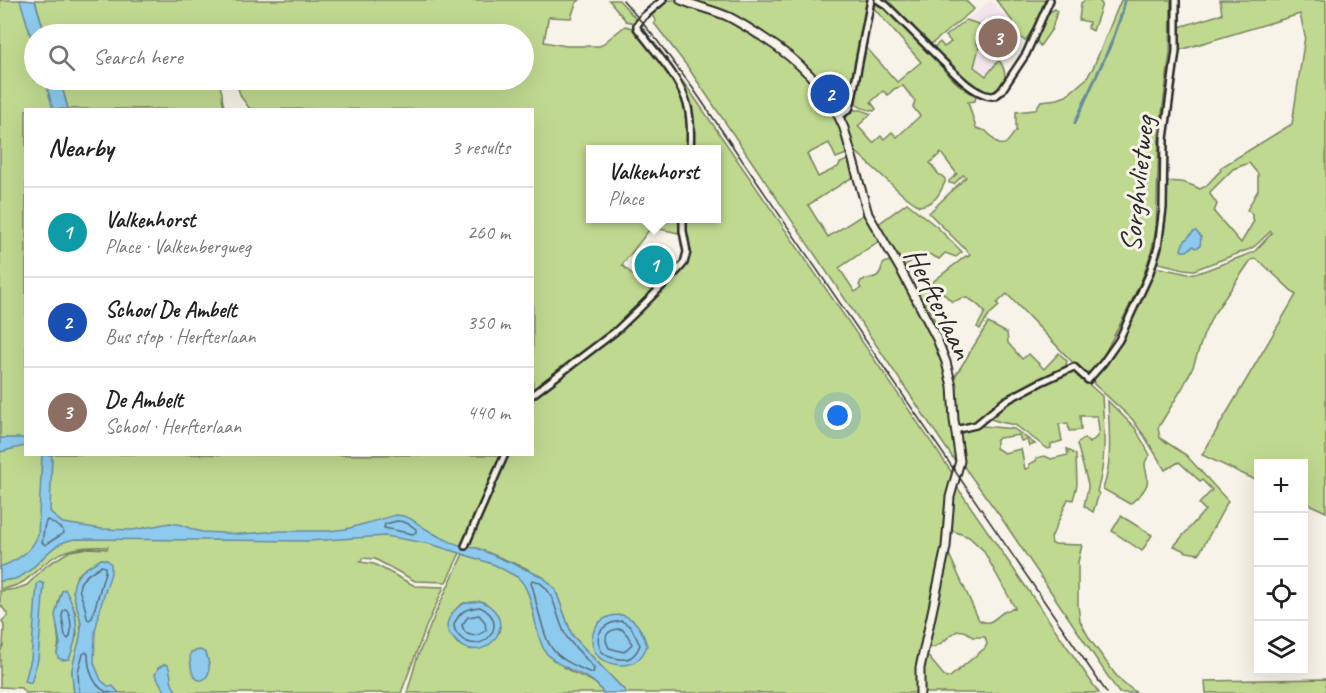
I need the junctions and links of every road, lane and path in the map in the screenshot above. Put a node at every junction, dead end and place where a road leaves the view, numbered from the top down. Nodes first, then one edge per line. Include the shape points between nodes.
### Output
1 (663, 0) edge
2 (681, 0) edge
3 (871, 0) edge
4 (879, 0) edge
5 (1050, 0) edge
6 (1176, 0) edge
7 (840, 116) junction
8 (690, 145) edge
9 (683, 223) edge
10 (534, 393) edge
11 (955, 430) junction
12 (504, 456) edge
13 (465, 546) dead end
14 (920, 693) edge

1 - 8 street via 642,18 637,28 684,95
2 - 7 street, Herfterlaan via 740,22 782,50 813,77
3 - 7 street via 851,104
4 - 5 street via 963,81 992,96 999,94 1026,54
6 - 11 street, Sorghvlietweg via 1176,51 1164,139 1160,236 1149,276 1119,340 1088,380 1074,367 1005,401 976,425
7 - 11 street, Herfterlaan via 867,214 902,272 946,362
9 - 10 street via 687,252 678,270 616,331
11 - 14 street, Herfterlaan via 959,465 920,668
12 - 13 street

